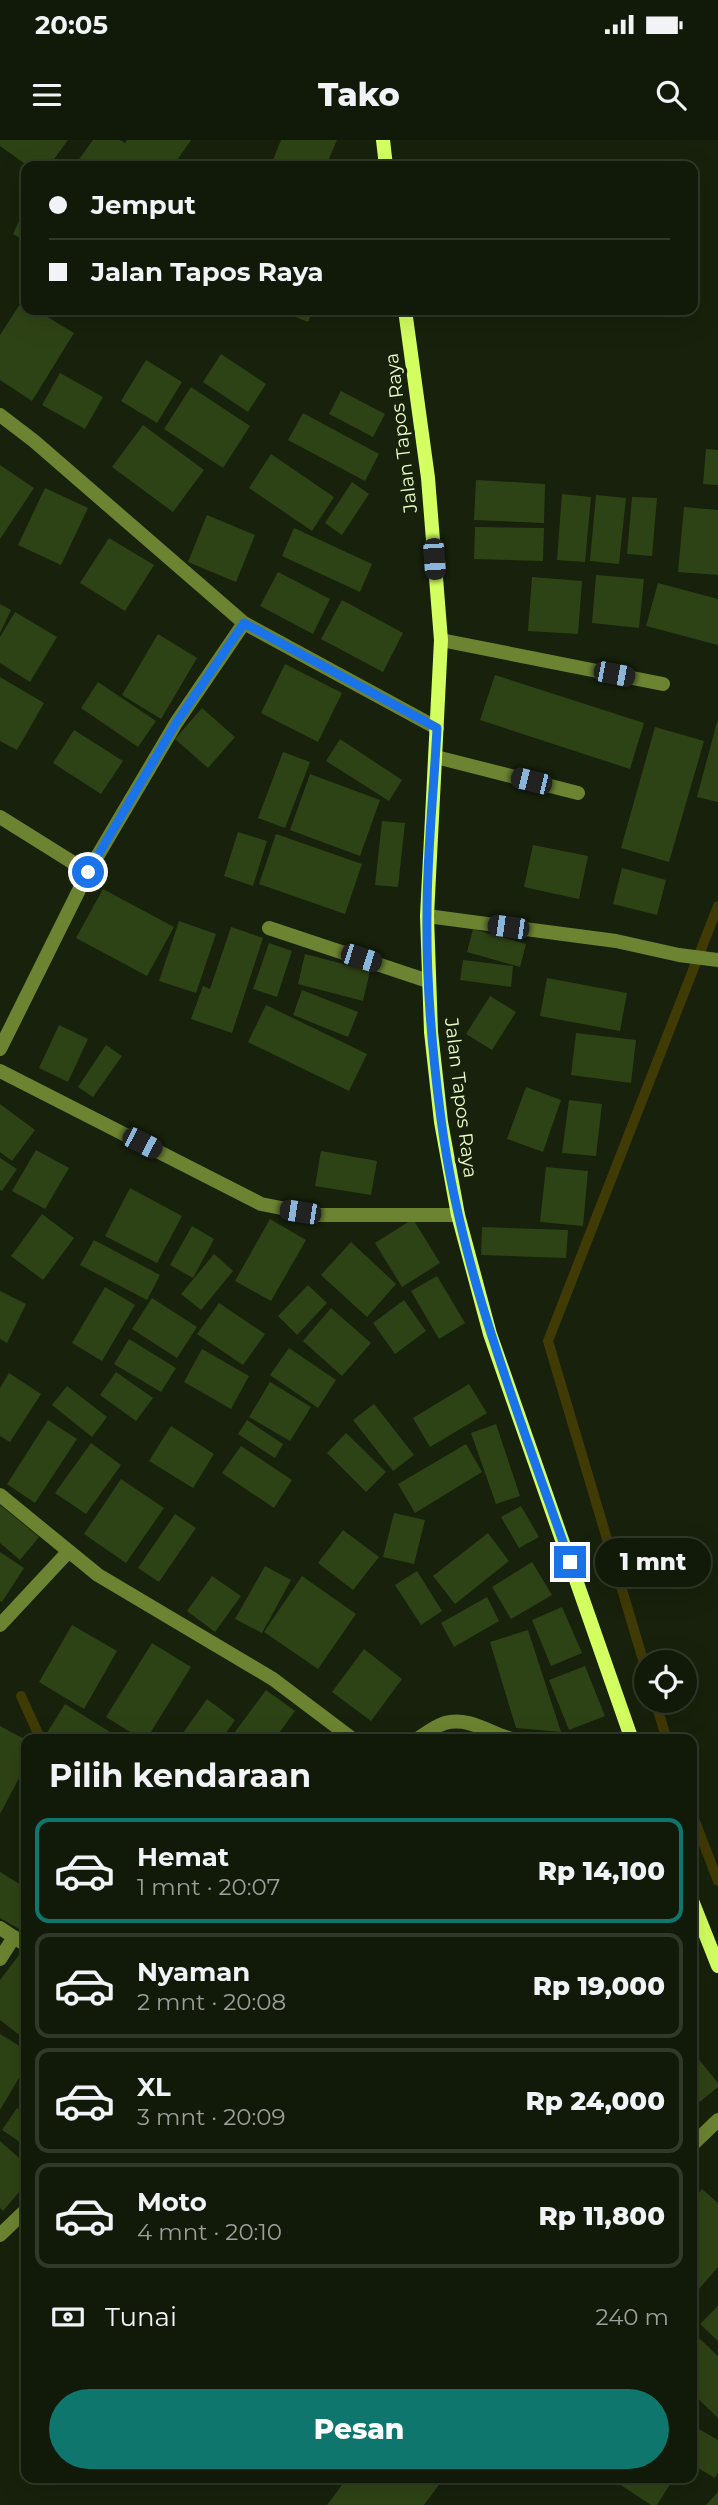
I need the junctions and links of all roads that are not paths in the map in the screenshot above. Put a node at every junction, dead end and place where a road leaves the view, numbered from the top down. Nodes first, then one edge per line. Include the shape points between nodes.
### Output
1 (383, 140) edge
2 (385, 161) edge
3 (406, 315) edge
4 (0, 415) edge
5 (244, 623) junction
6 (441, 640) junction
7 (663, 684) dead end
8 (437, 728) junction
9 (436, 757) junction
10 (578, 793) dead end
11 (0, 817) edge
12 (88, 872) junction
13 (427, 916) junction
14 (269, 928) dead end
15 (713, 960) edge
16 (428, 981) junction
17 (0, 1049) edge
18 (0, 1071) edge
19 (458, 1215) junction
20 (0, 1495) edge
21 (69, 1551) junction
22 (0, 1625) edge
23 (346, 1734) edge
24 (426, 1734) edge
25 (498, 1734) edge
26 (630, 1734) edge
27 (697, 1913) edge
28 (0, 1928) edge
29 (20, 1941) edge
30 (0, 1959) edge
31 (718, 1966) edge
32 (718, 2120) edge
33 (697, 2140) edge
34 (21, 2215) edge
35 (0, 2235) edge

1 - 2 main road
3 - 6 main road, Jalan Tapos Raya via 428,478
4 - 5 street
5 - 8 street
5 - 12 street via 176,723
6 - 7 street
6 - 8 main road, Jalan Tapos Raya
8 - 9 main road, Jalan Tapos Raya
9 - 10 street
9 - 13 main road, Jalan Tapos Raya
11 - 12 street
12 - 17 street
13 - 15 street via 616,941
13 - 16 main road, Jalan Tapos Raya
14 - 16 street
16 - 19 main road, Jalan Tapos Raya via 441,1122
18 - 19 street via 261,1203 317,1215
19 - 26 main road, Jalan Tapos Raya via 490,1334
20 - 21 street
21 - 22 street
21 - 23 street via 98,1575 273,1679
24 - 25 street via 445,1723 460,1722
27 - 31 main road
28 - 29 street
29 - 30 street
32 - 33 street
34 - 35 street

